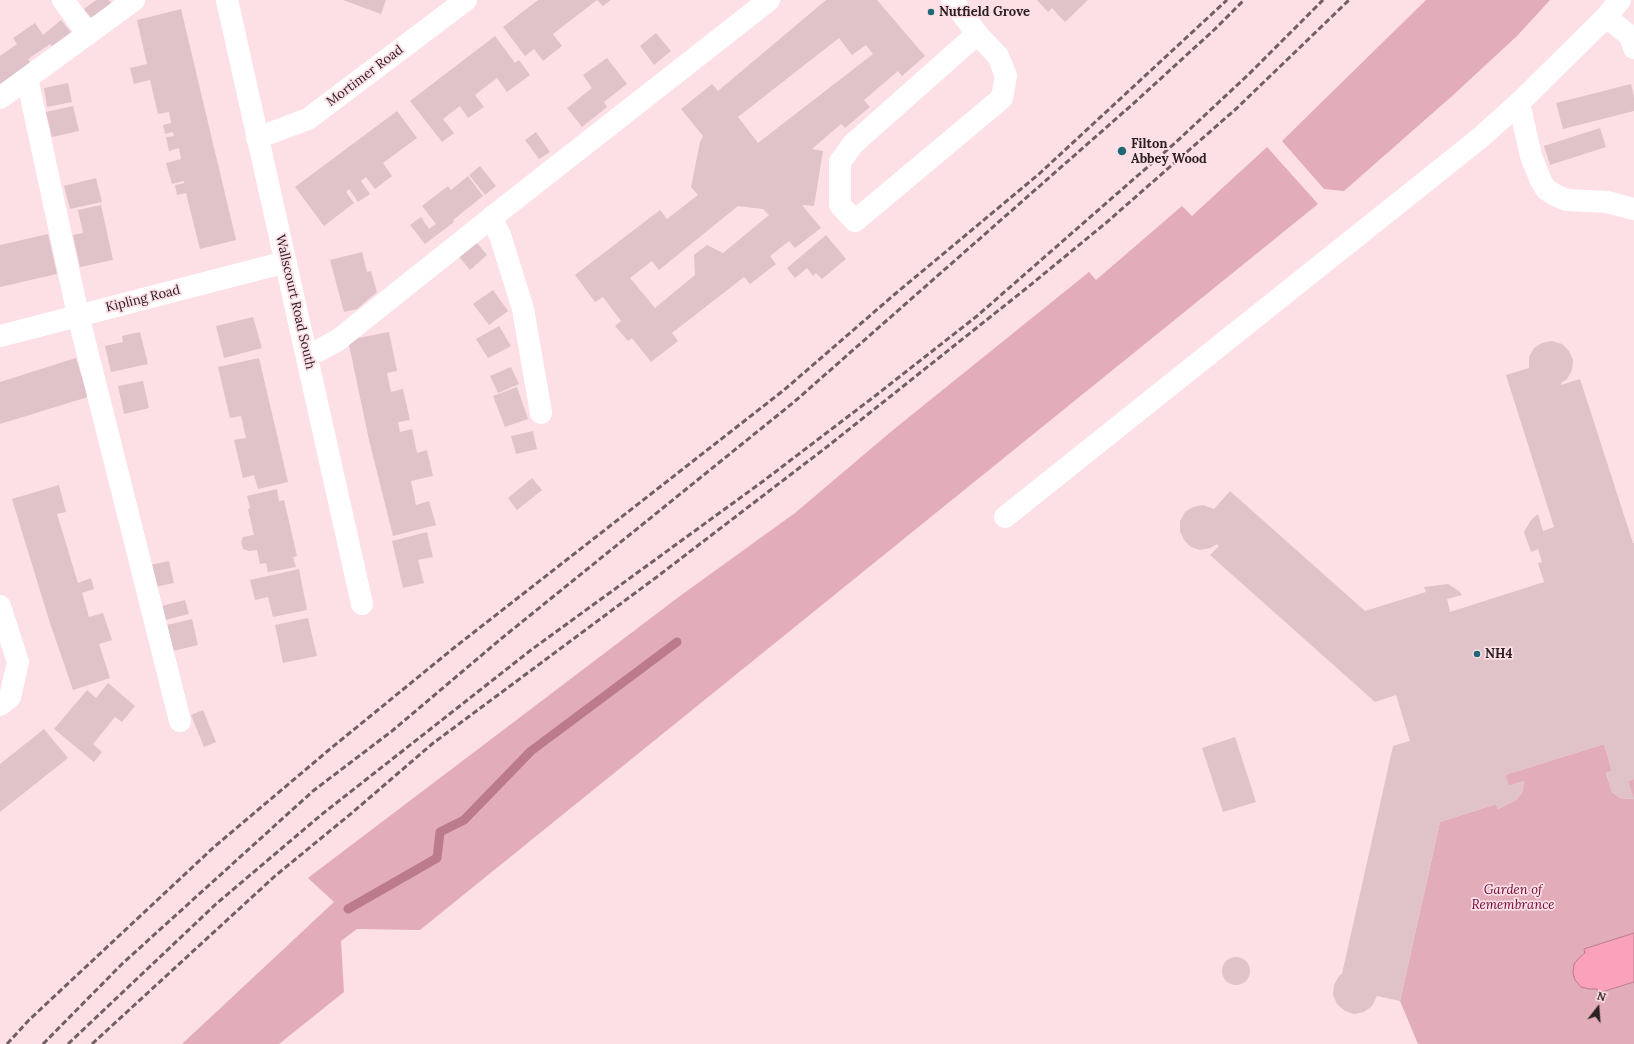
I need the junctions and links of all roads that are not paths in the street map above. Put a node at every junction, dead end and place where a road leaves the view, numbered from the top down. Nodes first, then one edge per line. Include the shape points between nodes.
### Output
1 (63, 0) edge
2 (134, 0) edge
3 (226, 0) edge
4 (466, 0) edge
5 (769, 0) edge
6 (952, 0) edge
7 (1613, 8) edge
8 (88, 34) junction
9 (977, 34) junction
10 (1634, 48) edge
11 (27, 78) junction
12 (0, 98) edge
13 (1518, 103) junction
14 (258, 138) junction
15 (1634, 209) edge
16 (491, 218) junction
17 (286, 262) junction
18 (78, 315) junction
19 (0, 336) edge
20 (307, 357) junction
21 (541, 413) dead end
22 (1005, 517) dead end
23 (362, 604) dead end
24 (0, 606) edge
25 (0, 705) edge
26 (180, 721) dead end

1 - 8 street
2 - 8 street
3 - 14 street, Wallscourt Road South
4 - 14 street, Mortimer Road via 308,119
5 - 16 street
6 - 9 street
7 - 10 street via 1630,36
7 - 13 street
8 - 11 street
9 - 9 street via 998,56 1006,76 1002,98 855,221 840,205 840,162 853,144
11 - 12 street
11 - 18 street
13 - 15 street via 1531,156 1546,189 1567,200 1607,202
13 - 22 street via 1480,138
14 - 17 street, Wallscourt Road South
16 - 20 street via 338,340
16 - 21 street via 500,234 522,309
17 - 18 street, Kipling Road
17 - 20 street, Wallscourt Road South
18 - 19 street, Kipling Road
18 - 26 street
20 - 23 street, Wallscourt Road South
24 - 25 street via 18,662 10,697

